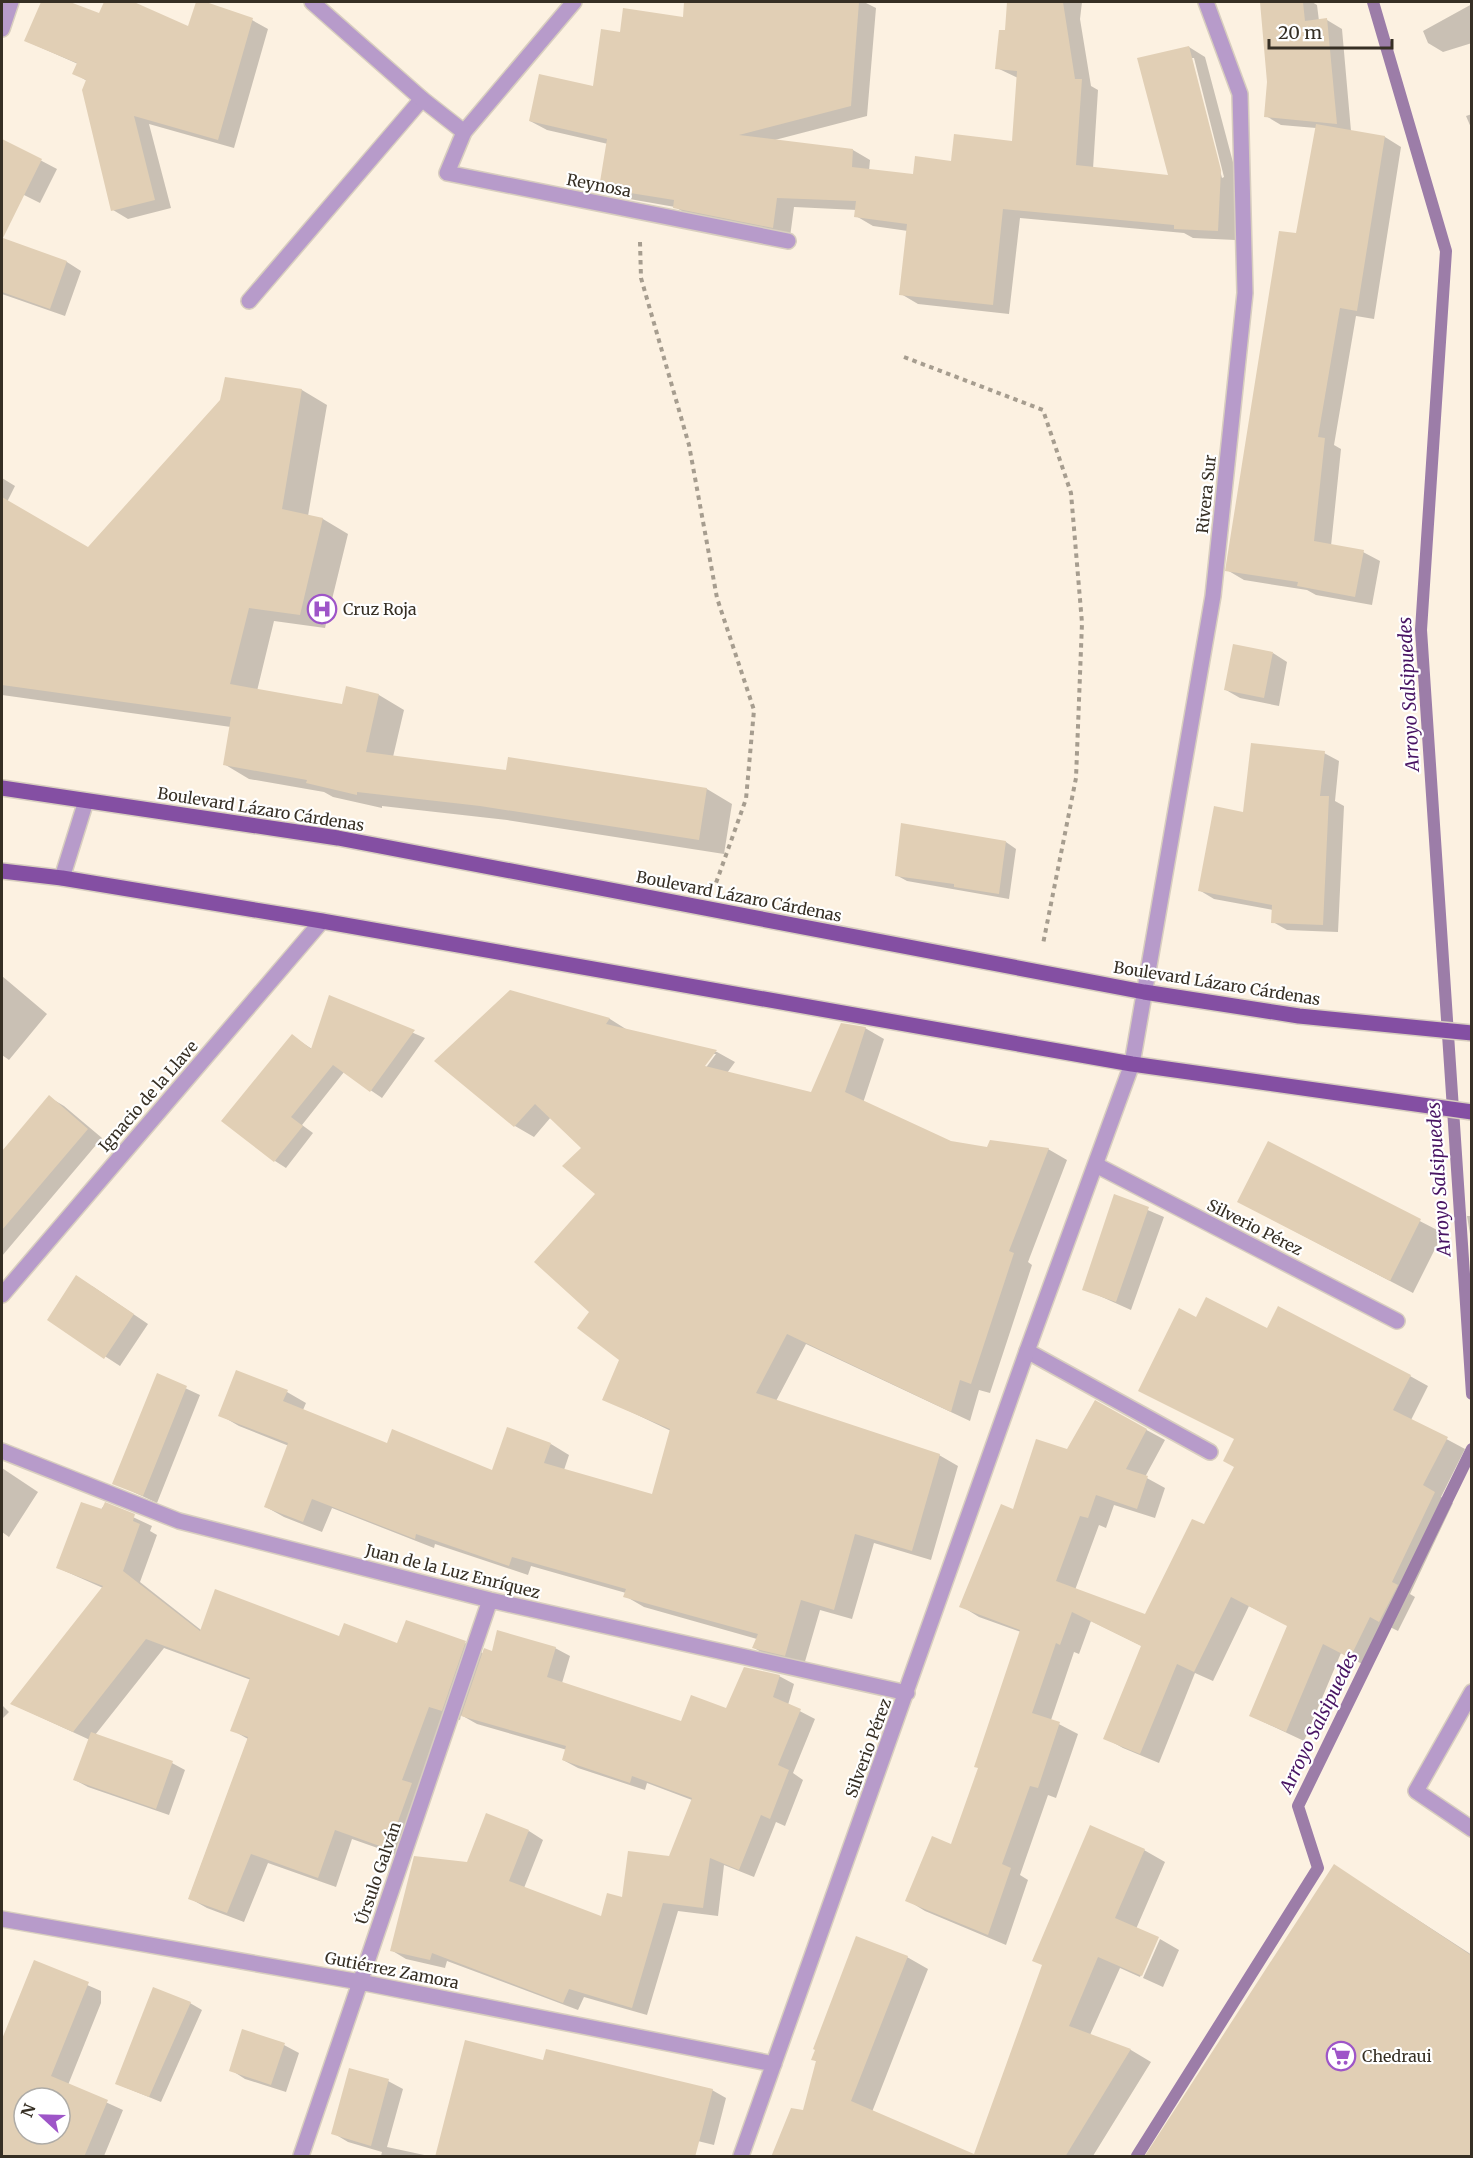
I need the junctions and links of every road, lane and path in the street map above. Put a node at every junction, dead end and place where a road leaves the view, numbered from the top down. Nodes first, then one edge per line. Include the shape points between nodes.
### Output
1 (11, 2) edge
2 (312, 2) edge
3 (573, 2) edge
4 (1206, 2) edge
5 (2, 29) edge
6 (422, 99) junction
7 (464, 132) junction
8 (640, 212) junction
9 (788, 241) dead end
10 (249, 302) dead end
11 (904, 357) dead end
12 (2, 788) edge
13 (86, 801) junction
14 (2, 871) edge
15 (62, 878) junction
16 (707, 909) junction
17 (322, 921) junction
18 (1037, 971) junction
19 (1144, 992) junction
20 (1472, 1033) edge
21 (1132, 1064) junction
22 (1472, 1112) edge
23 (1095, 1165) junction
24 (2, 1295) edge
25 (1397, 1321) dead end
26 (1027, 1351) junction
27 (2, 1451) edge
28 (1210, 1452) dead end
29 (490, 1600) junction
30 (1472, 1692) edge
31 (906, 1693) junction
32 (1472, 1829) edge
33 (2, 1920) edge
34 (360, 1982) junction
35 (774, 2064) junction
36 (301, 2157) edge
37 (741, 2157) edge

1 - 5 street
2 - 6 street
3 - 7 street, Reynosa
4 - 19 street, Rivera Sur via 1240,94 1245,292 1213,596
6 - 7 street
6 - 10 street
7 - 8 street, Reynosa via 447,173
8 - 9 street, Reynosa
8 - 16 path via 641,278 689,445 717,598 754,710 746,799
11 - 18 path via 1043,410 1071,493 1083,623 1076,778
12 - 13 main road, Boulevard Lázaro Cárdenas
13 - 15 street
13 - 16 main road, Boulevard Lázaro Cárdenas via 338,838
14 - 15 main road
15 - 17 main road
16 - 18 main road, Boulevard Lázaro Cárdenas
17 - 21 main road
17 - 24 street, Ignacio de la Llave
18 - 19 main road, Boulevard Lázaro Cárdenas
19 - 20 main road, Boulevard Lázaro Cárdenas via 1299,1016
19 - 21 street, Rivera Sur
21 - 22 main road
21 - 23 street, Silverio Pérez
23 - 25 street, Silverio Pérez
23 - 26 street, Silverio Pérez
26 - 28 street
26 - 31 street, Silverio Pérez
27 - 29 street, Juan de la Luz Enríquez via 180,1521
29 - 31 street, Juan de la Luz Enríquez
29 - 34 street, Úrsulo Galván
30 - 32 street via 1416,1791
31 - 35 street, Silverio Pérez
33 - 34 street, Gutiérrez Zamora
34 - 35 street, Gutiérrez Zamora
34 - 36 street, Úrsulo Galván
35 - 37 street, Silverio Pérez

